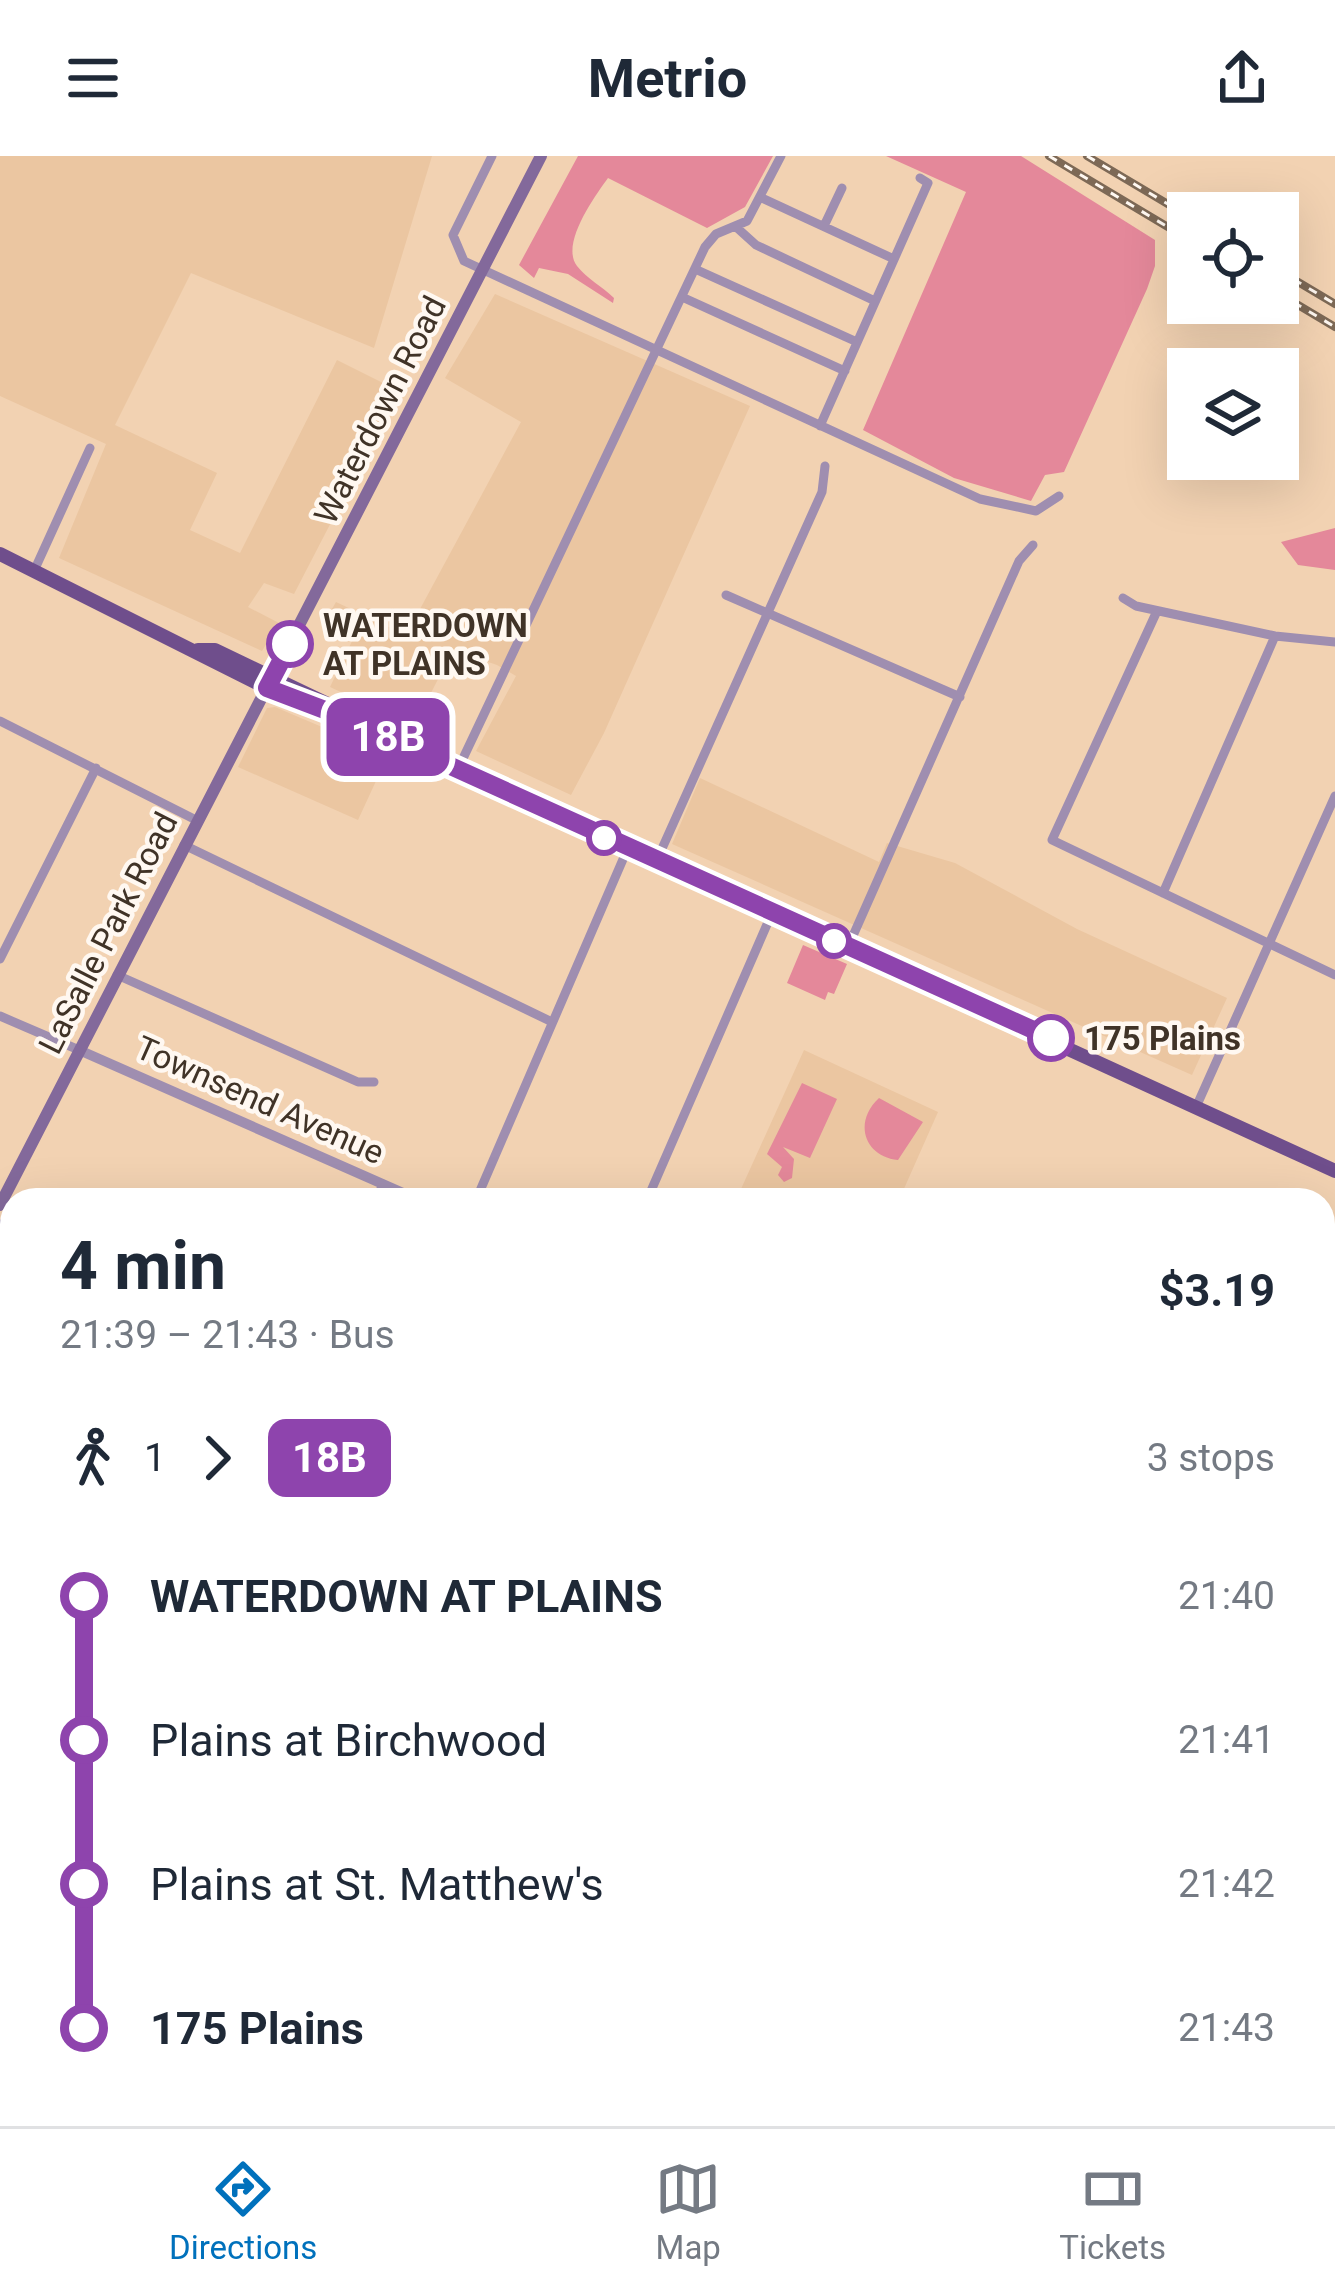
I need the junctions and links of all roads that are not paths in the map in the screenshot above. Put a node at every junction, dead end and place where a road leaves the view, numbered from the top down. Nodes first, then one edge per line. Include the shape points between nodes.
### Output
1 (492, 156) edge
2 (541, 156) edge
3 (781, 156) edge
4 (920, 178) dead end
5 (842, 188) dead end
6 (762, 198) junction
7 (735, 226) junction
8 (824, 226) junction
9 (894, 259) junction
10 (695, 268) junction
11 (482, 270) junction
12 (682, 298) junction
13 (875, 302) junction
14 (857, 342) junction
15 (657, 354) junction
16 (844, 371) junction
17 (820, 426) junction
18 (89, 448) dead end
19 (825, 466) dead end
20 (1059, 496) dead end
21 (1033, 545) dead end
22 (0, 554) edge
23 (34, 571) junction
24 (726, 595) dead end
25 (1123, 598) dead end
26 (1157, 611) junction
27 (769, 613) junction
28 (1275, 636) junction
29 (1335, 642) edge
30 (270, 683) junction
31 (961, 697) junction
32 (0, 721) edge
33 (96, 768) junction
34 (458, 769) junction
35 (1335, 796) edge
36 (196, 820) junction
37 (184, 845) junction
38 (627, 850) junction
39 (656, 862) junction
40 (1163, 893) junction
41 (772, 913) junction
42 (1268, 944) junction
43 (848, 947) junction
44 (0, 959) edge
45 (117, 975) junction
46 (1335, 975) edge
47 (0, 1016) edge
48 (550, 1021) junction
49 (79, 1050) junction
50 (374, 1082) dead end
51 (1197, 1105) junction
52 (1335, 1171) edge
53 (383, 1184) junction
54 (9, 1188) edge
55 (381, 1188) edge
56 (392, 1188) edge
57 (481, 1188) edge
58 (652, 1188) edge

1 - 11 street via 453,235 457,254
2 - 11 main road, Waterdown Road
3 - 6 street
4 - 9 street via 928,183
5 - 8 street
6 - 7 street
6 - 8 street
7 - 10 street via 716,234
7 - 13 street via 756,245
8 - 9 street
9 - 13 street
10 - 12 street
10 - 14 street
11 - 15 street
11 - 30 main road, Waterdown Road
12 - 15 street
12 - 16 street
13 - 14 street
14 - 16 street
15 - 17 street
15 - 34 street
16 - 17 street
17 - 20 street via 980,499 1036,511
18 - 23 street
19 - 27 street via 822,492
21 - 31 street
22 - 23 main road
23 - 30 main road
24 - 27 street
25 - 26 street
26 - 28 street
26 - 40 street via 1052,840
27 - 31 street
27 - 39 street
28 - 29 street
28 - 40 street
30 - 34 main road
30 - 36 main road, LaSalle Park Road
31 - 43 street
32 - 33 street
33 - 36 street
33 - 44 street
34 - 38 main road
35 - 42 street
36 - 37 main road, LaSalle Park Road
37 - 45 main road, LaSalle Park Road
37 - 48 street
38 - 39 main road
38 - 48 street
39 - 41 main road
40 - 42 street
41 - 43 main road
41 - 58 street
42 - 46 street
42 - 51 street
43 - 51 main road
45 - 49 main road, LaSalle Park Road
45 - 50 street via 358,1082
47 - 49 street
48 - 57 street
49 - 53 street, Townsend Avenue
49 - 54 main road, LaSalle Park Road
51 - 52 main road
53 - 55 street
53 - 56 street, Townsend Avenue

